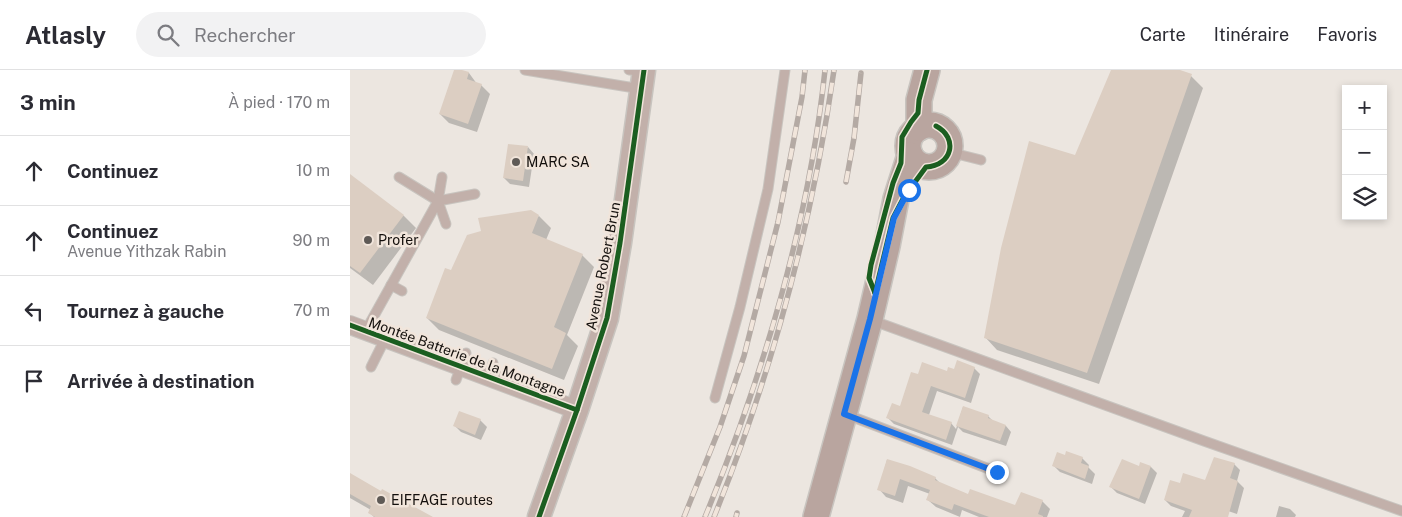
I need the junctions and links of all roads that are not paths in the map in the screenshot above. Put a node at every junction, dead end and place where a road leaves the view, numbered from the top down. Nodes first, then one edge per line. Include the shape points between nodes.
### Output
1 (525, 70) edge
2 (785, 70) edge
3 (927, 70) edge
4 (640, 75) edge
5 (927, 127) junction
6 (949, 152) junction
7 (981, 160) dead end
8 (918, 161) junction
9 (399, 177) dead end
10 (442, 178) dead end
11 (475, 194) dead end
12 (438, 201) junction
13 (446, 224) dead end
14 (391, 285) junction
15 (402, 291) dead end
16 (870, 319) junction
17 (358, 329) edge
18 (386, 339) junction
19 (371, 367) dead end
20 (715, 398) dead end
21 (577, 410) junction
22 (844, 414) junction
23 (997, 472) dead end
24 (1402, 511) edge
25 (539, 517) edge
26 (816, 517) edge

1 - 4 lane
2 - 20 lane via 768,189
3 - 5 main road
4 - 21 street, Avenue Robert Brun via 620,243 607,318
5 - 6 main road via 941,129 950,142
5 - 8 main road via 910,137 908,146
6 - 7 lane
6 - 8 main road via 942,162 932,167
8 - 16 main road via 894,218
9 - 12 lane
10 - 12 lane
11 - 12 lane
12 - 13 lane
12 - 14 lane
14 - 15 lane
14 - 17 lane
16 - 22 main road
16 - 24 lane
17 - 18 street, Montée Batterie de la Montagne
18 - 19 lane
18 - 21 street, Montée Batterie de la Montagne via 461,367 491,370
21 - 25 street, Avenue Robert Brun
22 - 23 lane
22 - 26 main road

